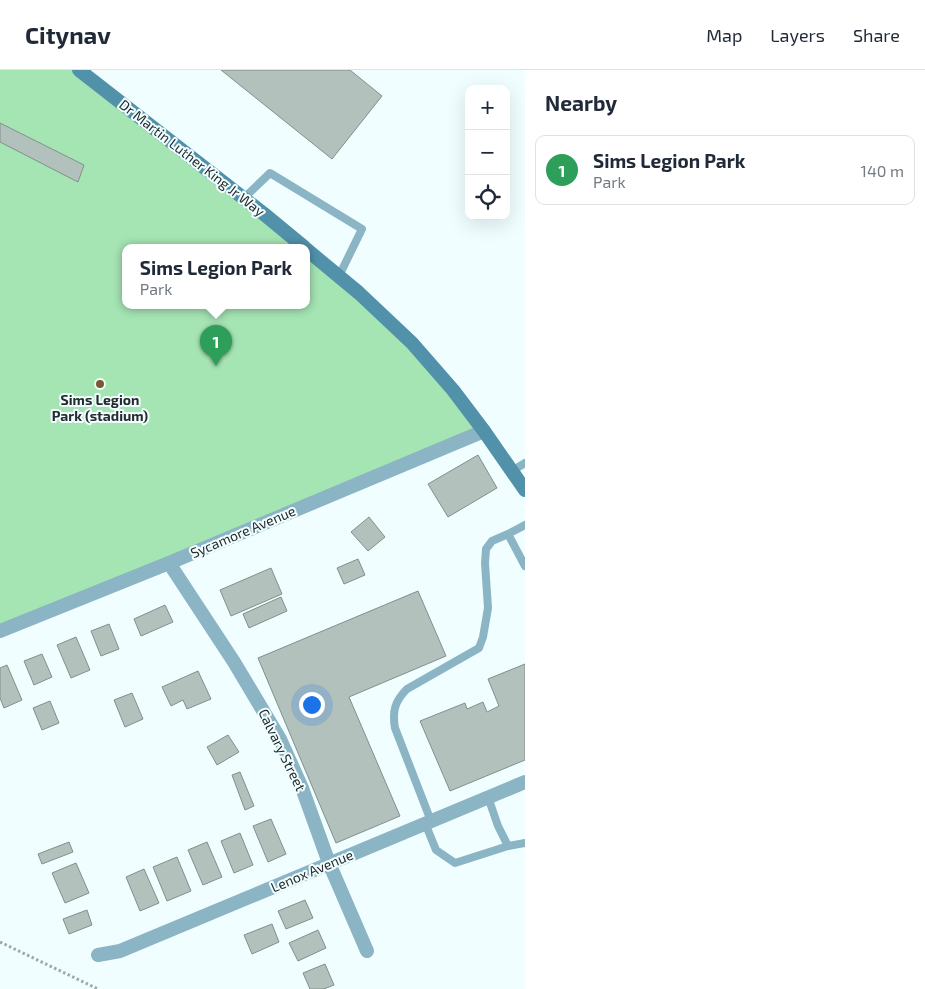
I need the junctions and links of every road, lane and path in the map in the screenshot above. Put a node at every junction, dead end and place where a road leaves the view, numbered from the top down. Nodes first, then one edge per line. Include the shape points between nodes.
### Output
1 (79, 70) edge
2 (244, 198) junction
3 (300, 244) edge
4 (310, 252) edge
5 (339, 276) junction
6 (484, 431) junction
7 (525, 463) edge
8 (512, 471) junction
9 (525, 490) edge
10 (525, 525) edge
11 (508, 534) junction
12 (169, 563) junction
13 (525, 566) edge
14 (0, 631) edge
15 (525, 782) edge
16 (488, 797) junction
17 (428, 822) junction
18 (525, 844) edge
19 (508, 846) junction
20 (329, 863) junction
21 (0, 942) edge
22 (367, 951) dead end
23 (98, 955) dead end
24 (98, 989) edge

1 - 2 main road, Dr Martin Luther King Jr Way
2 - 3 main road, Dr Martin Luther King Jr Way
2 - 5 lane via 270,173 362,229
4 - 5 main road, Dr Martin Luther King Jr Way
5 - 6 main road, Dr Martin Luther King Jr Way via 412,343
6 - 8 main road, Dr Martin Luther King Jr Way
6 - 12 street, Sycamore Avenue
7 - 8 lane
8 - 9 main road, Dr Martin Luther King Jr Way
10 - 11 lane
11 - 13 lane
11 - 17 lane via 492,541 486,549 488,608 480,648 407,689 395,706 395,728
12 - 14 street, Sycamore Avenue
12 - 20 street, Calvary Street via 280,739
15 - 16 street, Lenox Avenue
16 - 17 street, Lenox Avenue
16 - 19 lane
17 - 19 lane via 436,850 455,863
17 - 20 street, Lenox Avenue
18 - 19 lane
20 - 22 street, Calvary Street
20 - 23 street, Lenox Avenue via 120,952
21 - 24 path

